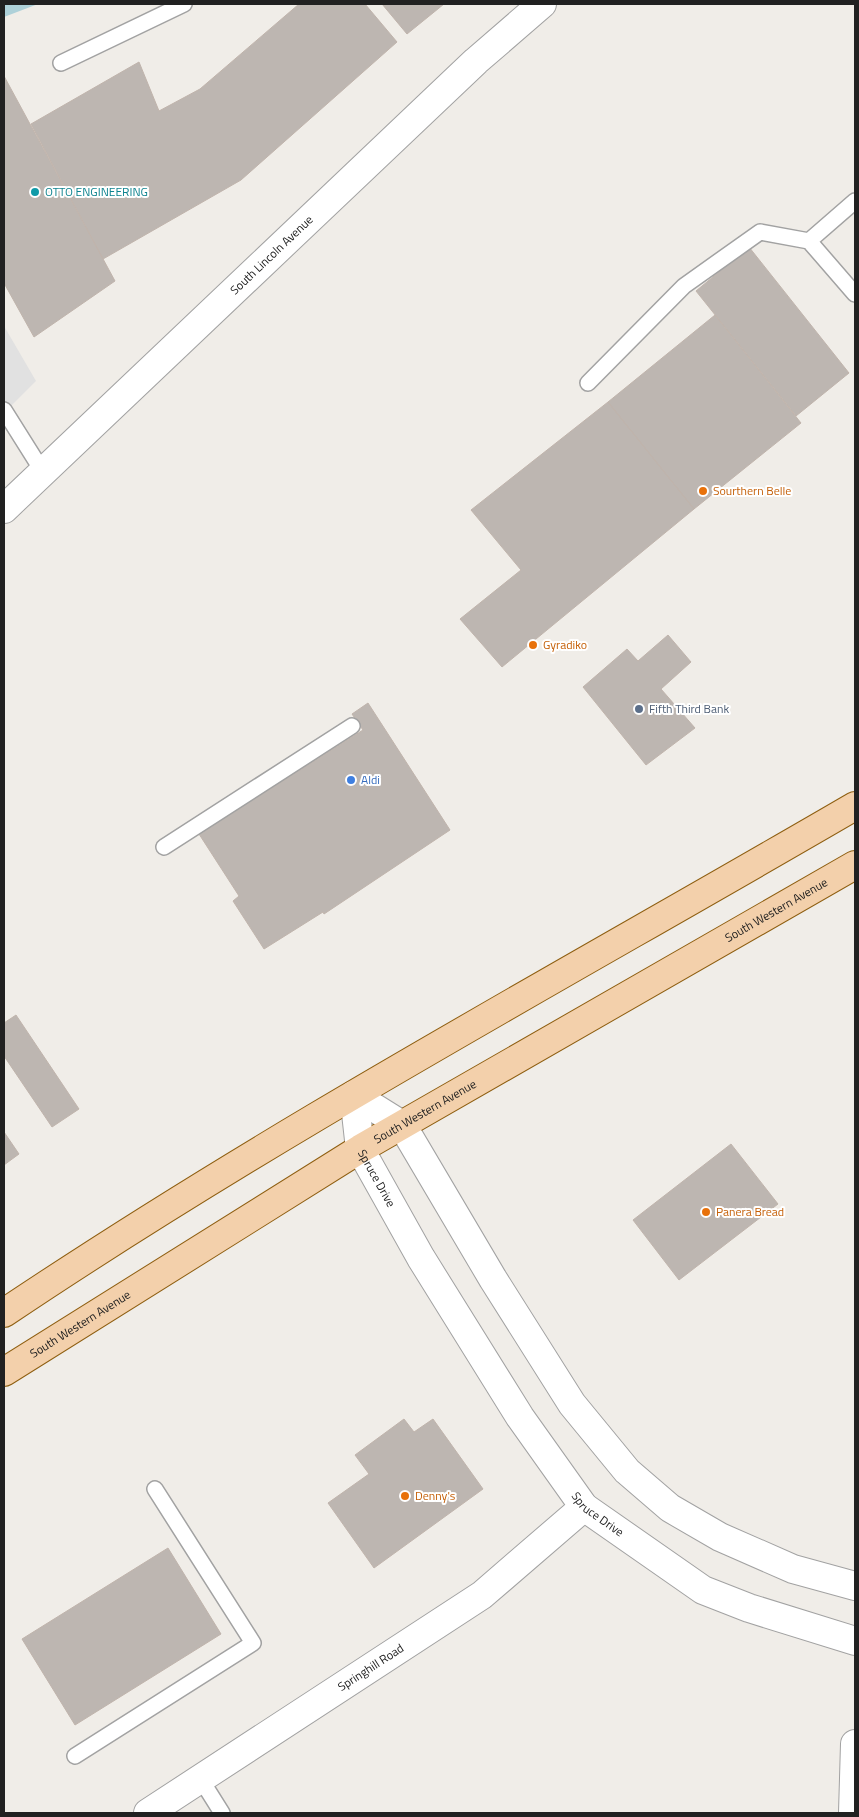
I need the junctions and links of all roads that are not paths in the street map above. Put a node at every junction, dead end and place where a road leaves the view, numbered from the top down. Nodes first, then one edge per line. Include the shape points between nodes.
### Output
1 (184, 4) edge
2 (542, 4) edge
3 (61, 63) dead end
4 (855, 201) edge
5 (809, 241) junction
6 (855, 294) edge
7 (588, 383) dead end
8 (4, 410) edge
9 (43, 472) junction
10 (4, 510) edge
11 (352, 726) dead end
12 (855, 806) edge
13 (164, 847) dead end
14 (855, 864) edge
15 (354, 1095) junction
16 (402, 1125) junction
17 (360, 1150) junction
18 (4, 1313) edge
19 (4, 1372) edge
20 (155, 1489) dead end
21 (584, 1507) junction
22 (855, 1586) edge
23 (855, 1641) edge
24 (855, 1744) edge
25 (75, 1756) dead end
26 (200, 1778) junction
27 (148, 1813) edge
28 (222, 1813) edge
29 (853, 1813) edge

1 - 3 lane
2 - 9 street, South Lincoln Avenue via 476,61
4 - 5 lane
5 - 6 lane
5 - 7 lane via 760,232 684,286
8 - 9 lane
9 - 10 street, South Lincoln Avenue
11 - 13 lane
12 - 15 main road
14 - 16 main road, South Western Avenue
15 - 16 street
15 - 17 street, Spruce Drive
15 - 18 main road via 219,1176
16 - 17 main road, South Western Avenue
16 - 22 street via 572,1404 627,1471 670,1508 720,1538 793,1569
17 - 19 main road, South Western Avenue
17 - 21 street, Spruce Drive via 421,1258 520,1417
20 - 25 lane via 253,1643
21 - 23 street, Spruce Drive via 703,1590
21 - 26 street, Springhill Road via 482,1595
24 - 29 street
26 - 27 street, Springhill Road
26 - 28 lane

